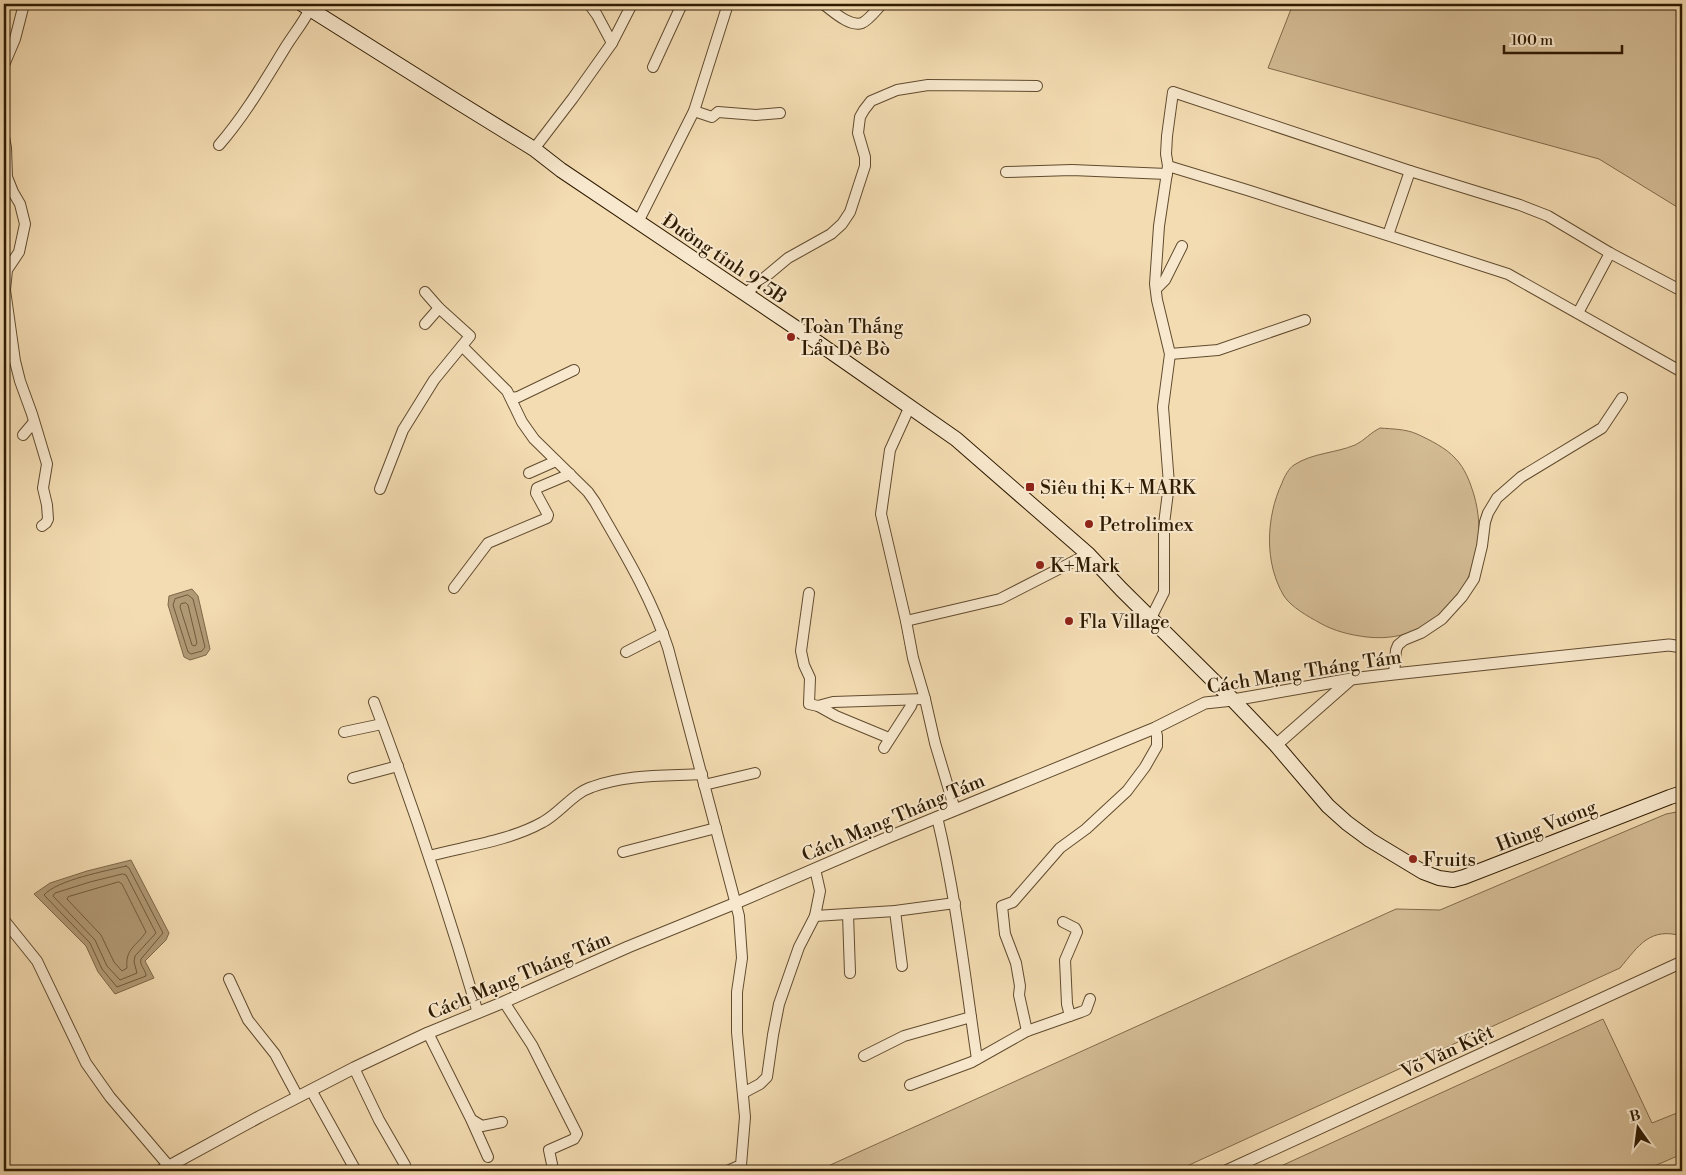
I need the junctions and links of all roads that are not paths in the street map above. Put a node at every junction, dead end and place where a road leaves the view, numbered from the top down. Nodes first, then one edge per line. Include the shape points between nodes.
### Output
1 (24, 4) edge
2 (589, 4) edge
3 (632, 4) edge
4 (682, 4) edge
5 (728, 4) edge
6 (823, 4) edge
7 (882, 4) edge
8 (306, 6) edge
9 (612, 43) junction
10 (4, 65) edge
11 (653, 67) dead end
12 (1037, 86) dead end
13 (694, 111) junction
14 (780, 114) dead end
15 (4, 137) edge
16 (219, 145) dead end
17 (534, 149) junction
18 (1167, 170) junction
19 (1410, 171) junction
20 (1006, 172) dead end
21 (638, 222) junction
22 (1388, 235) junction
23 (1182, 246) dead end
24 (1610, 253) junction
25 (1156, 289) junction
26 (1682, 291) edge
27 (425, 292) dead end
28 (745, 294) junction
29 (439, 308) junction
30 (9, 309) junction
31 (1578, 314) junction
32 (4, 320) edge
33 (1306, 320) dead end
34 (425, 324) dead end
35 (462, 346) junction
36 (1170, 354) junction
37 (574, 370) dead end
38 (1682, 372) edge
39 (511, 398) junction
40 (1622, 398) dead end
41 (910, 406) junction
42 (34, 422) junction
43 (22, 435) dead end
44 (556, 460) junction
45 (529, 472) dead end
46 (570, 474) junction
47 (380, 489) dead end
48 (42, 526) dead end
49 (1088, 554) junction
50 (454, 588) dead end
51 (809, 593) dead end
52 (1151, 618) junction
53 (906, 621) junction
54 (663, 632) junction
55 (1682, 647) edge
56 (626, 652) dead end
57 (1394, 674) junction
58 (1351, 679) junction
59 (925, 699) junction
60 (913, 700) junction
61 (1233, 700) junction
62 (374, 702) dead end
63 (818, 706) junction
64 (382, 724) junction
65 (1155, 728) junction
66 (344, 732) dead end
67 (1276, 745) junction
68 (398, 766) junction
69 (755, 773) dead end
70 (354, 778) dead end
71 (703, 780) junction
72 (1678, 796) edge
73 (955, 810) junction
74 (937, 817) junction
75 (716, 828) junction
76 (623, 852) dead end
77 (430, 856) junction
78 (815, 869) junction
79 (736, 903) junction
80 (955, 904) junction
81 (895, 911) junction
82 (848, 914) junction
83 (815, 916) junction
84 (4, 920) edge
85 (1063, 922) dead end
86 (1682, 962) edge
87 (902, 966) dead end
88 (850, 973) dead end
89 (229, 979) dead end
90 (1090, 999) dead end
91 (504, 1002) junction
92 (478, 1013) junction
93 (1070, 1016) junction
94 (971, 1017) junction
95 (1027, 1031) junction
96 (428, 1033) junction
97 (864, 1056) dead end
98 (977, 1059) junction
99 (354, 1068) junction
100 (910, 1085) dead end
101 (311, 1090) junction
102 (743, 1093) junction
103 (298, 1097) junction
104 (471, 1119) junction
105 (502, 1122) dead end
106 (488, 1157) dead end
107 (404, 1165) dead end
108 (553, 1169) dead end
109 (168, 1170) edge
110 (356, 1171) edge
111 (727, 1171) edge
112 (1226, 1171) edge

1 - 10 street
2 - 9 street
3 - 9 street
4 - 11 street
5 - 13 street
6 - 7 street via 855,23 862,22
8 - 16 street via 271,74
8 - 17 main road, Đường tỉnh 975B
9 - 17 street
12 - 28 street via 928,86 897,90 871,101 860,118 858,133 865,166 850,212 831,234 788,258
13 - 14 street via 712,117 718,112
13 - 21 street
15 - 30 street via 7,177 25,224 19,252 6,278
17 - 21 main road, Đường tỉnh 975B
18 - 19 street via 1167,136 1173,92
18 - 20 street
18 - 22 street via 1247,190
18 - 25 street via 1159,226
19 - 22 street
19 - 24 street via 1548,216
21 - 28 main road, Đường tỉnh 975B
22 - 31 street via 1508,274
23 - 25 street via 1165,280
24 - 26 street
24 - 31 street
25 - 36 street
27 - 29 street
28 - 41 main road, Đường tỉnh 975B
29 - 34 street
29 - 35 street via 470,336
30 - 32 street
30 - 42 street via 15,361
31 - 38 street
33 - 36 street via 1218,350
35 - 39 street
35 - 47 street via 434,380 403,430
36 - 52 street via 1163,407 1169,484 1164,532 1164,592
37 - 39 street
39 - 44 street via 527,430
40 - 57 street via 1602,428 1521,477 1497,498 1485,522 1474,579 1442,619 1398,645
41 - 49 main road, Đường tỉnh 975B via 956,439
41 - 53 street via 890,450 881,514
42 - 43 street
42 - 48 street via 47,464 43,488 48,519
44 - 45 street
44 - 46 street
46 - 50 street via 537,488 536,493 547,518 488,543
46 - 54 street via 595,502 643,586
49 - 52 main road, Đường tỉnh 975B
49 - 53 street via 1000,600
51 - 63 street via 802,651 810,678 809,704
52 - 61 main road, Đường tỉnh 975B
53 - 59 street via 912,658
54 - 56 street
54 - 71 street
55 - 57 street, Cách Mạng Tháng Tám via 1669,645
57 - 58 street, Cách Mạng Tháng Tám
58 - 61 street, Cách Mạng Tháng Tám
58 - 67 street
59 - 60 street
59 - 73 street via 934,743
60 - 63 street via 833,702
60 - 63 street via 887,743
61 - 65 street, Cách Mạng Tháng Tám via 1205,703
61 - 67 main road, Hùng Vương
62 - 64 street
64 - 66 street
64 - 68 street
65 - 73 street, Cách Mạng Tháng Tám
65 - 95 street via 1158,746 1127,791 1060,848 1013,902 1002,906 1006,934 1016,963
67 - 72 main road, Hùng Vương via 1328,806 1347,823 1422,872 1453,880
68 - 70 street
68 - 77 street
69 - 71 street
71 - 75 street
71 - 77 street via 636,776 591,787 559,812 528,829
73 - 74 street, Cách Mạng Tháng Tám
74 - 78 street, Cách Mạng Tháng Tám
74 - 80 street
75 - 76 street
75 - 79 street
77 - 92 street
78 - 79 street, Cách Mạng Tháng Tám
78 - 83 street via 820,891
79 - 91 street, Cách Mạng Tháng Tám
79 - 102 street via 742,958 737,992 737,1032
80 - 81 street
80 - 94 street
81 - 82 street
81 - 87 street
82 - 83 street
82 - 88 street
83 - 102 street via 799,947 779,1004 767,1077
84 - 109 street via 37,961 86,1064
85 - 93 street via 1077,932 1065,960
86 - 112 street, Võ Văn Kiệt
89 - 103 street via 248,1020 275,1054
90 - 93 street via 1086,1010
91 - 92 street, Cách Mạng Tháng Tám
91 - 108 street via 532,1045 577,1134 574,1139 549,1150
92 - 96 street, Cách Mạng Tháng Tám
93 - 95 street
94 - 97 street via 904,1036
94 - 98 street
95 - 98 street
96 - 99 street, Cách Mạng Tháng Tám
96 - 104 street
98 - 100 street
99 - 101 street, Cách Mạng Tháng Tám
99 - 107 street
101 - 103 street, Cách Mạng Tháng Tám
101 - 110 street
102 - 111 street via 741,1165
103 - 109 street, Cách Mạng Tháng Tám
104 - 105 street via 482,1126
104 - 106 street

